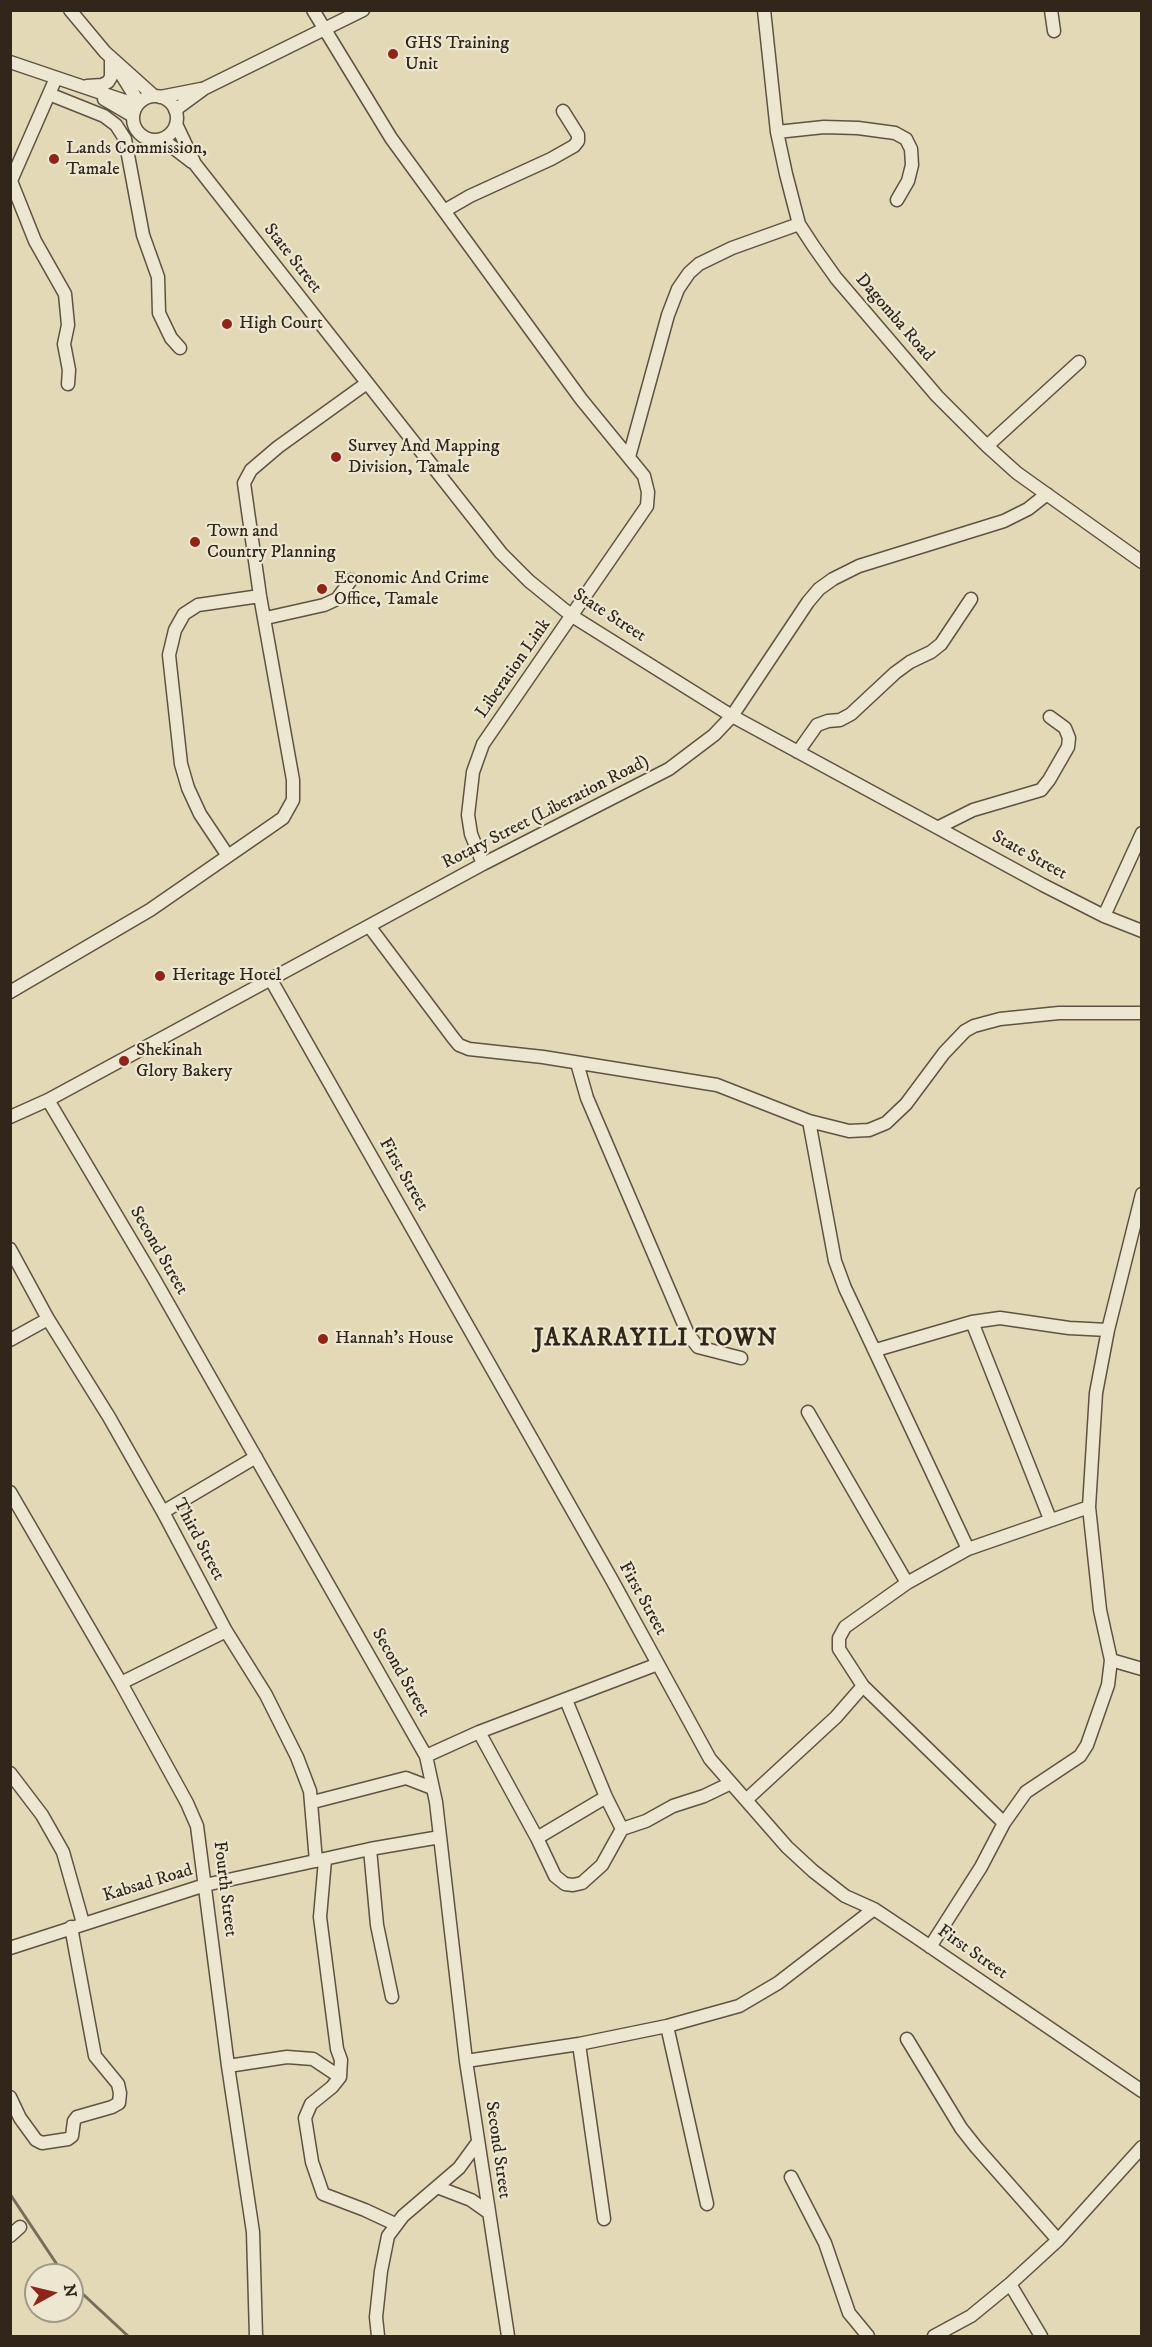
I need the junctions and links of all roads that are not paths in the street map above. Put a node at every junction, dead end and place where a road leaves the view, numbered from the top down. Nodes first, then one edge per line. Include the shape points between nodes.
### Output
1 (70, 10) edge
2 (313, 10) edge
3 (363, 10) edge
4 (764, 10) edge
5 (1051, 10) edge
6 (324, 29) junction
7 (1054, 31) dead end
8 (111, 58) junction
9 (10, 62) edge
10 (56, 78) junction
11 (82, 87) junction
12 (205, 88) junction
13 (49, 94) junction
14 (157, 96) junction
15 (136, 108) junction
16 (175, 110) junction
17 (563, 111) dead end
18 (176, 124) junction
19 (777, 132) junction
20 (162, 139) junction
21 (195, 164) junction
22 (11, 182) edge
23 (897, 200) dead end
24 (444, 211) junction
25 (799, 224) junction
26 (180, 348) dead end
27 (1079, 362) dead end
28 (367, 383) junction
29 (68, 384) dead end
30 (987, 446) junction
31 (629, 457) junction
32 (1047, 494) junction
33 (1142, 562) edge
34 (351, 580) dead end
35 (260, 596) junction
36 (971, 599) dead end
37 (572, 616) junction
38 (266, 618) junction
39 (732, 716) junction
40 (1050, 717) dead end
41 (798, 752) junction
42 (939, 827) junction
43 (1142, 833) edge
44 (228, 856) junction
45 (483, 864) junction
46 (1104, 916) junction
47 (369, 926) junction
48 (1142, 931) edge
49 (271, 980) junction
50 (10, 992) edge
51 (1139, 1016) edge
52 (577, 1063) junction
53 (48, 1100) junction
54 (10, 1117) edge
55 (809, 1121) junction
56 (1142, 1194) edge
57 (10, 1250) edge
58 (48, 1319) junction
59 (972, 1322) junction
60 (1108, 1330) junction
61 (10, 1340) edge
62 (876, 1350) junction
63 (741, 1358) dead end
64 (808, 1412) dead end
65 (256, 1457) junction
66 (10, 1492) edge
67 (1089, 1507) junction
68 (164, 1512) junction
69 (1050, 1519) junction
70 (968, 1549) junction
71 (907, 1583) junction
72 (226, 1631) junction
73 (1111, 1660) junction
74 (658, 1664) junction
75 (1142, 1669) edge
76 (121, 1683) junction
77 (863, 1686) junction
78 (566, 1700) junction
79 (479, 1732) junction
80 (426, 1756) junction
81 (10, 1773) edge
82 (731, 1784) junction
83 (432, 1788) junction
84 (606, 1797) junction
85 (746, 1800) junction
86 (313, 1802) junction
87 (1004, 1823) junction
88 (621, 1829) junction
89 (440, 1838) junction
90 (537, 1838) junction
91 (370, 1849) junction
92 (320, 1860) junction
93 (205, 1885) junction
94 (874, 1909) junction
95 (83, 1923) junction
96 (71, 1927) junction
97 (930, 1947) junction
98 (10, 1948) edge
99 (392, 1997) dead end
100 (667, 2026) junction
101 (907, 2040) dead end
102 (579, 2044) junction
103 (466, 2061) junction
104 (228, 2066) junction
105 (340, 2077) junction
106 (1142, 2091) edge
107 (10, 2097) edge
108 (478, 2142) junction
109 (1142, 2147) edge
110 (791, 2177) dead end
111 (437, 2187) junction
112 (707, 2204) dead end
113 (488, 2212) junction
114 (604, 2218) dead end
115 (395, 2224) junction
116 (20, 2227) dead end
117 (10, 2236) edge
118 (1058, 2240) junction
119 (1010, 2284) junction
120 (256, 2337) edge
121 (378, 2337) edge
122 (508, 2337) edge
123 (868, 2337) edge
124 (934, 2337) edge
125 (1041, 2337) edge

1 - 8 street
2 - 6 street
3 - 6 street
4 - 19 street, Dagomba Road
5 - 7 street
6 - 12 street
6 - 24 street via 391,138
8 - 11 street via 108,82
8 - 14 street
8 - 15 street
9 - 10 street
10 - 11 street
10 - 13 street
11 - 15 street
12 - 14 street
12 - 16 street
13 - 22 street
13 - 26 street via 104,116 125,139 143,235 158,277 159,313
14 - 15 street
14 - 16 street
15 - 20 street via 134,123 139,133 150,139
16 - 18 street
17 - 24 street via 578,135 574,146
18 - 20 street
18 - 21 street, State Street
19 - 23 street via 824,127 895,132 906,139 912,165
19 - 25 street, Dagomba Road
20 - 21 street, State Street
21 - 28 street, State Street
22 - 29 street via 35,241 65,294
24 - 31 street via 581,399
25 - 30 street, Dagomba Road via 836,278 938,396
25 - 31 street via 732,248 689,273 668,315
27 - 30 street
28 - 35 street via 278,447 251,470 244,483
28 - 37 street, State Street via 501,553
30 - 32 street, Dagomba Road
31 - 37 street, Liberation Link via 644,476 647,506
32 - 33 street, Dagomba Road
32 - 39 street, Rotary Street (Liberation Road) via 1029,509 1004,521 859,566 833,579 808,602
34 - 38 street via 337,599 324,605
35 - 38 street
35 - 44 street via 198,605 184,614 169,655 181,764 188,788
36 - 41 street via 941,644 895,672 851,714 817,725
37 - 39 street, State Street
37 - 45 street, Liberation Link via 483,744 473,772 468,815
38 - 44 street via 293,800 283,818
39 - 41 street, State Street
39 - 45 street, Rotary Street (Liberation Road) via 669,769
40 - 42 street via 1065,728 1068,747 1041,790 973,810
41 - 42 street, State Street
42 - 46 street, State Street
43 - 46 street
44 - 50 street via 150,909
45 - 47 street, Rotary Street (Liberation Road)
46 - 48 street, State Street
47 - 49 street, Rotary Street (Liberation Road)
47 - 52 street via 459,1045
49 - 53 street, Rotary Street (Liberation Road)
49 - 74 street, First Street
51 - 55 street via 1059,1013 984,1022 965,1031 886,1123 869,1130 849,1131
52 - 55 street via 717,1085
52 - 63 street via 587,1098 688,1334 698,1347
53 - 54 street, Rotary Street (Liberation Road)
53 - 65 street, Second Street
55 - 62 street via 835,1261 844,1288
56 - 60 street
57 - 58 street, Third Street
58 - 61 street
58 - 68 street, Third Street
59 - 60 street via 1000,1318 1069,1329
59 - 62 street
59 - 69 street
60 - 67 street via 1096,1393
62 - 70 street
64 - 71 street
65 - 68 street
65 - 80 street, Second Street
66 - 76 street, Fourth Street
67 - 69 street
67 - 73 street via 1100,1610
68 - 72 street, Third Street
69 - 70 street
70 - 71 street
71 - 77 street via 845,1627 839,1638 839,1649
72 - 76 street
72 - 86 street, Third Street via 266,1695 297,1757
73 - 75 street
73 - 87 street via 1108,1686 1080,1756 1026,1792
74 - 78 street
74 - 82 street, First Street via 710,1759
76 - 93 street, Fourth Street via 197,1826
77 - 85 street via 836,1717
77 - 87 street
78 - 79 street
78 - 84 street
79 - 80 street
79 - 90 street
80 - 83 street, Second Street
81 - 95 street via 42,1815 63,1852
82 - 85 street, First Street
82 - 88 street
83 - 86 street via 406,1778
83 - 89 street, Second Street
84 - 88 street
84 - 90 street
85 - 94 street, First Street via 813,1871 845,1896
86 - 92 street, Third Street
87 - 97 street via 981,1868
88 - 90 street via 602,1865 582,1883 573,1885 555,1876
89 - 91 street, Kabsad Road
89 - 103 street, Second Street
91 - 92 street, Kabsad Road
91 - 99 street via 377,1925
92 - 93 street, Kabsad Road
92 - 105 street, Third Street via 320,1917 341,2060
93 - 95 street, Kabsad Road
93 - 104 street, Fourth Street
94 - 97 street, First Street
94 - 100 street via 758,1996 739,2006
95 - 96 street, Kabsad Road
96 - 98 street, Kabsad Road
96 - 107 street via 95,2056 118,2084 119,2103 77,2117 68,2139 42,2143 20,2118
97 - 106 street, First Street
100 - 102 street
100 - 112 street
101 - 118 street via 976,2147
102 - 103 street
102 - 114 street
103 - 108 street, Second Street
104 - 105 street via 287,2057 313,2060
104 - 120 street, Fourth Street via 253,2232
105 - 115 street via 311,2104 305,2118 321,2189 333,2199
108 - 111 street via 459,2168
108 - 113 street, Second Street
109 - 118 street
110 - 123 street via 823,2238 849,2313
111 - 113 street via 471,2200
111 - 115 street
113 - 122 street, Second Street
115 - 121 street via 388,2236 381,2271
116 - 117 street
118 - 119 street
119 - 124 street via 971,2316
119 - 125 street

